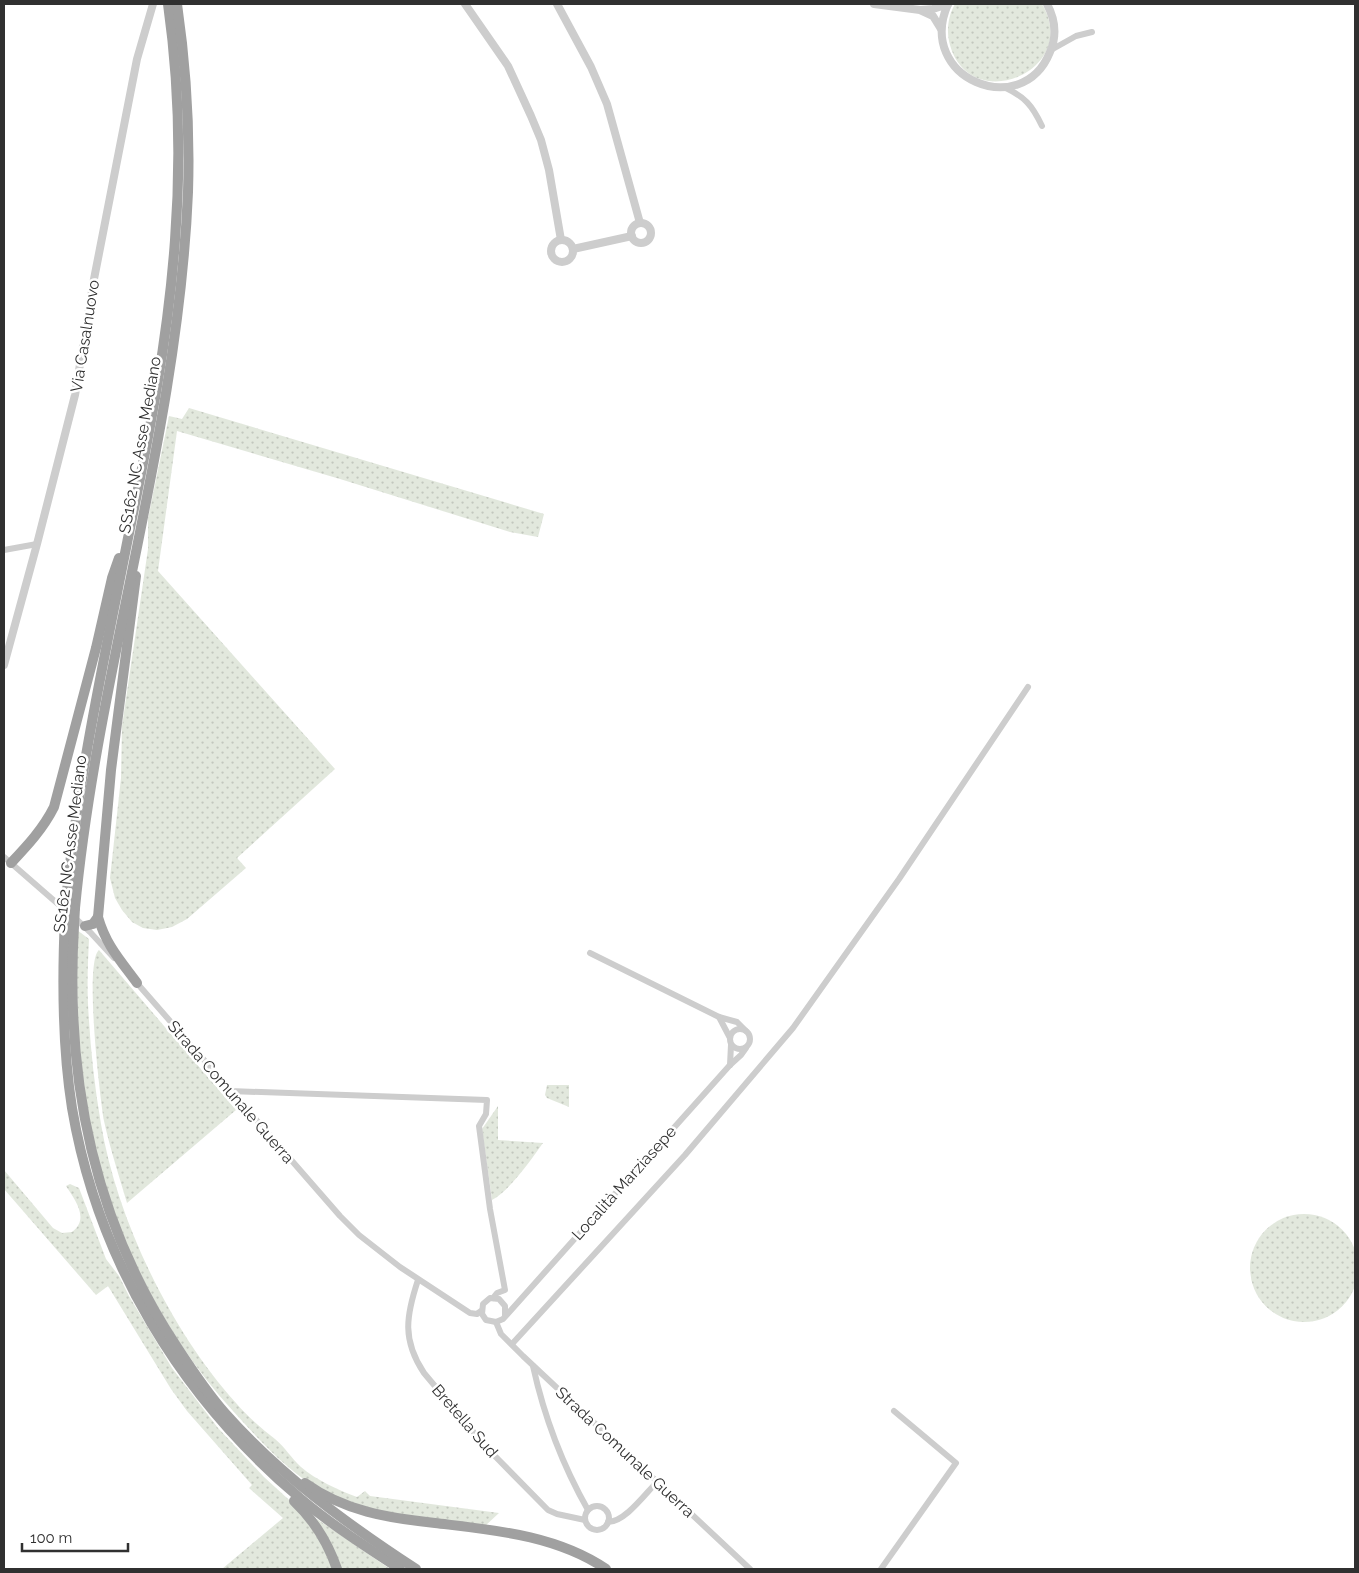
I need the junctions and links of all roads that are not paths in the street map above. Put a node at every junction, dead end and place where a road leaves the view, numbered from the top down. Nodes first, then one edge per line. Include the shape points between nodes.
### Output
1 (153, 4) edge
2 (168, 4) edge
3 (177, 4) edge
4 (465, 4) edge
5 (557, 4) edge
6 (874, 4) edge
7 (948, 4) edge
8 (1048, 4) edge
9 (920, 10) junction
10 (941, 29) junction
11 (1092, 32) dead end
12 (1051, 50) junction
13 (1004, 87) junction
14 (1042, 126) dead end
15 (640, 223) junction
16 (632, 236) junction
17 (561, 240) junction
18 (573, 249) junction
19 (134, 532) junction
20 (37, 544) junction
21 (4, 550) edge
22 (4, 665) edge
23 (1028, 687) dead end
24 (7, 860) edge
25 (98, 917) junction
26 (79, 926) junction
27 (590, 953) dead end
28 (137, 983) junction
29 (719, 1017) junction
30 (746, 1031) junction
31 (731, 1041) junction
32 (746, 1048) junction
33 (730, 1065) junction
34 (230, 1091) junction
35 (418, 1280) junction
36 (493, 1298) junction
37 (518, 1301) junction
38 (504, 1303) junction
39 (482, 1311) junction
40 (505, 1316) junction
41 (496, 1322) junction
42 (512, 1344) junction
43 (533, 1365) junction
44 (894, 1411) dead end
45 (248, 1444) junction
46 (656, 1482) junction
47 (588, 1510) junction
48 (585, 1520) junction
49 (608, 1522) junction
50 (337, 1569) edge
51 (400, 1569) edge
52 (416, 1569) edge
53 (606, 1569) edge
54 (750, 1569) edge
55 (881, 1569) edge

1 - 20 street, Via Casalnuovo via 133,77 75,395
2 - 19 highway, SS162 NC Asse Mediano via 178,115 176,239 162,360
3 - 19 highway, SS162 NC Asse Mediano via 188,120 186,227 170,364
4 - 17 street via 508,66 541,140
5 - 15 street via 591,67 606,104
6 - 9 street
7 - 9 street
7 - 10 street
8 - 12 street via 1054,29
9 - 10 street via 933,16
10 - 13 street via 945,51 956,69 973,82
11 - 12 street via 1076,36
12 - 13 street via 1042,66 1027,80
13 - 14 street via 1027,101
15 - 16 street via 632,229
15 - 16 street via 648,226 650,238 642,243
16 - 18 street
17 - 18 street via 570,243
17 - 18 street via 552,249 554,259 568,260
19 - 24 highway via 112,578 54,807 34,839
19 - 25 highway via 134,597 111,770
19 - 26 highway, SS162 NC Asse Mediano, bridge via 86,810 75,908
19 - 45 highway, SS162 NC Asse Mediano, bridge via 92,722 77,810 65,917 63,996 68,1078 78,1139 100,1215 126,1276 160,1340 200,1396
20 - 21 street
20 - 22 street, Via Casalnuovo
23 - 42 street via 794,1028 685,1155
24 - 26 street, Strada Comunale Guerra
25 - 26 highway via 93,924
25 - 28 highway via 108,944
26 - 28 street, Strada Comunale Guerra
26 - 45 highway, SS162 NC Asse Mediano via 72,995 78,1077 88,1136 109,1211 134,1272 167,1333
27 - 29 street
28 - 34 street, Strada Comunale Guerra
29 - 30 street via 737,1022
29 - 31 street
30 - 31 street via 736,1030
30 - 32 street via 750,1039
31 - 32 street via 736,1049
31 - 33 street
32 - 33 street, Località Marziasepe
33 - 37 street, Località Marziasepe
34 - 35 street, Strada Comunale Guerra via 340,1216 378,1251
34 - 36 street via 487,1100 486,1114 478,1126 505,1290
35 - 39 street, Strada Comunale Guerra via 470,1313
35 - 48 street, Bretella Sud via 407,1330 410,1346 424,1373 486,1447 548,1510
36 - 38 street
36 - 39 street via 484,1302
37 - 38 street
37 - 40 street, Località Marziasepe
38 - 40 street
39 - 41 street via 486,1320
40 - 41 street
41 - 42 street, Strada Comunale Guerra via 501,1334
42 - 43 street, Strada Comunale Guerra
43 - 46 street, Strada Comunale Guerra
43 - 47 street via 552,1430
44 - 55 street via 956,1463
45 - 50 highway via 268,1475 313,1522 324,1538
45 - 51 highway, SS162 NC Asse Mediano via 301,1499
45 - 52 highway, SS162 NC Asse Mediano via 343,1520
45 - 53 highway via 330,1498 361,1511 542,1540
46 - 49 street via 623,1518
46 - 54 street, Strada Comunale Guerra
47 - 48 street
47 - 49 street via 596,1506 603,1508 608,1514
48 - 49 street via 596,1530 604,1528

